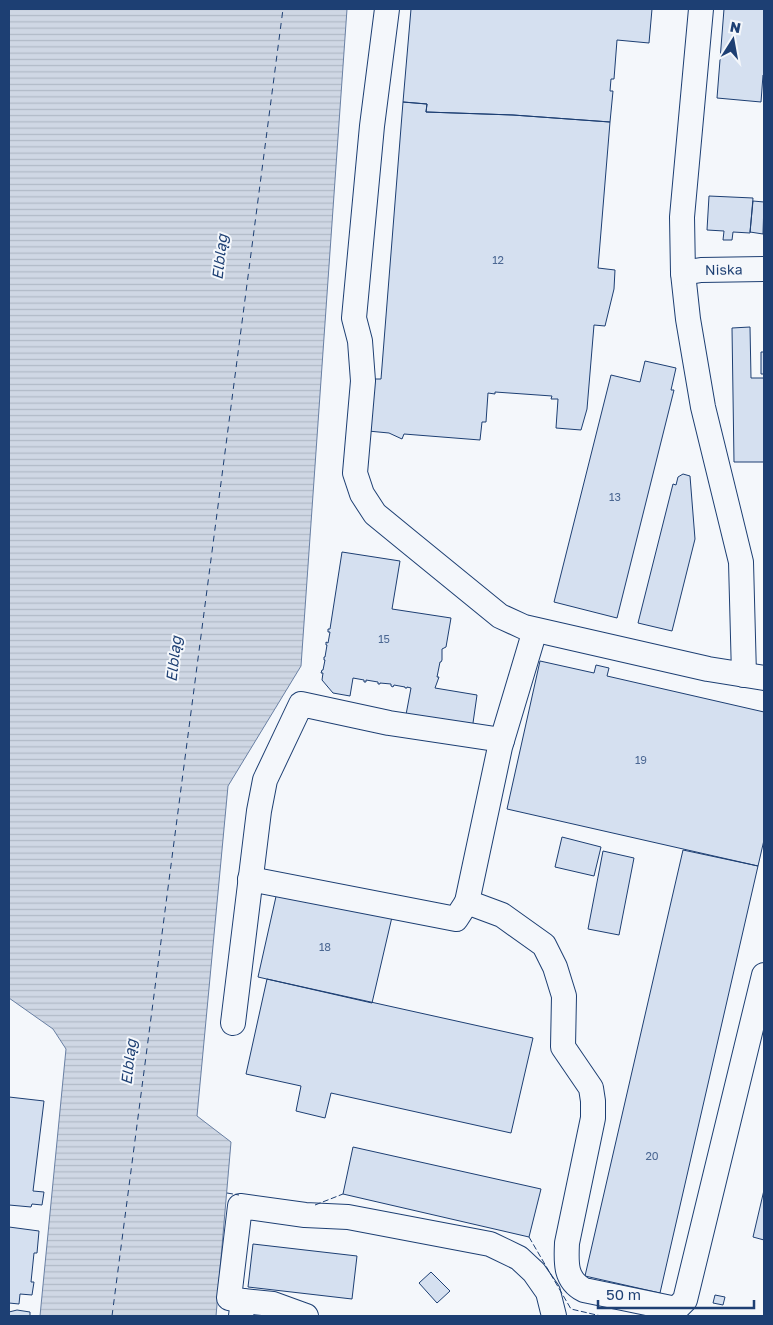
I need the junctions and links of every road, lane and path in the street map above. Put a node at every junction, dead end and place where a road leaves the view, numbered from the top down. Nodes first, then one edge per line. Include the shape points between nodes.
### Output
1 (387, 9) edge
2 (700, 9) edge
3 (764, 269) edge
4 (683, 273) junction
5 (536, 630) junction
6 (754, 676) edge
7 (502, 740) junction
8 (250, 878) junction
9 (467, 902) junction
10 (764, 975) edge
11 (233, 1024) dead end
12 (242, 1308) edge
13 (306, 1316) edge
14 (554, 1316) edge

1 - 5 street via 354,318 360,341 363,381 355,473 362,494 375,514 500,616
2 - 4 street via 682,217
3 - 4 street, Niska
4 - 6 street via 703,407 741,562
5 - 6 street via 708,669
5 - 7 street
7 - 8 street via 388,723 301,704 265,780
7 - 9 street
8 - 9 street via 456,919
8 - 11 street
9 - 10 street via 502,915 544,945 564,996 563,1047 591,1088 593,1101 593,1118 566,1258 574,1285 584,1290 671,1308 685,1300
12 - 13 street via 273,1304
12 - 14 street via 229,1298 240,1206 348,1217 490,1244 519,1258 534,1272 548,1292

